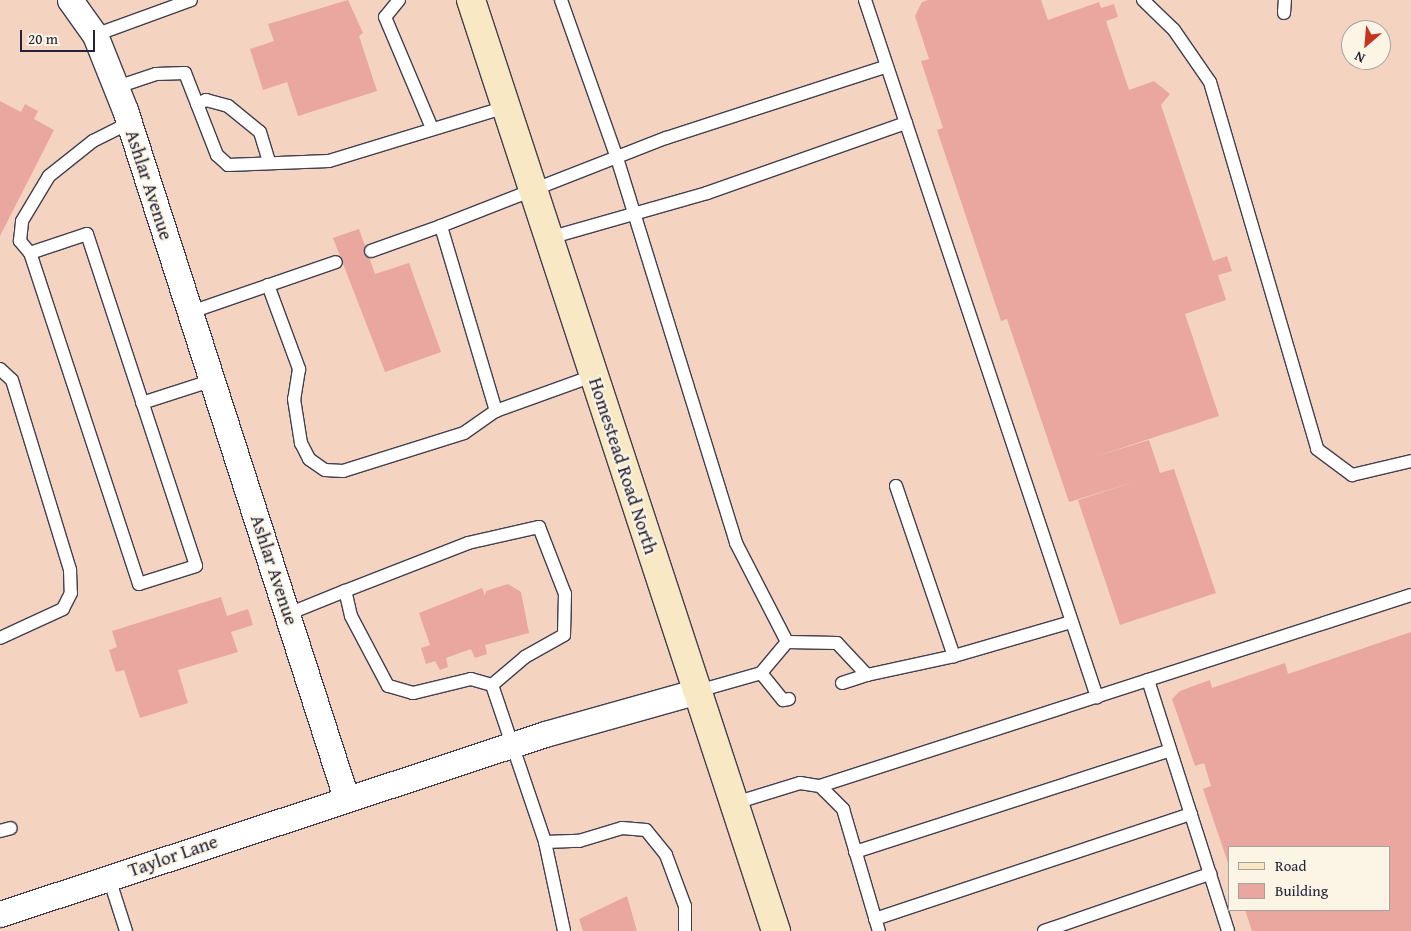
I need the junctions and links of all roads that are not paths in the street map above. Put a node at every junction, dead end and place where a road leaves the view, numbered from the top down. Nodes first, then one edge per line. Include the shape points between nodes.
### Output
1 (70, 0) edge
2 (191, 0) edge
3 (399, 0) edge
4 (471, 0) edge
5 (561, 0) edge
6 (865, 0) edge
7 (1144, 0) edge
8 (1285, 0) edge
9 (166, 4) edge
10 (1284, 13) dead end
11 (96, 35) junction
12 (887, 66) junction
13 (117, 87) junction
14 (197, 104) junction
15 (506, 107) junction
16 (129, 123) junction
17 (906, 123) junction
18 (432, 128) junction
19 (617, 158) junction
20 (269, 162) junction
21 (534, 192) junction
22 (631, 215) junction
23 (441, 226) junction
24 (549, 238) junction
25 (30, 252) junction
26 (371, 252) dead end
27 (336, 262) dead end
28 (268, 285) junction
29 (191, 312) junction
30 (0, 369) edge
31 (593, 376) junction
32 (213, 380) junction
33 (142, 403) junction
34 (496, 411) junction
35 (1411, 461) edge
36 (896, 486) dead end
37 (345, 591) junction
38 (1411, 595) edge
39 (288, 614) junction
40 (1071, 622) junction
41 (0, 638) edge
42 (787, 642) junction
43 (954, 656) junction
44 (761, 674) junction
45 (867, 675) junction
46 (1148, 680) junction
47 (842, 683) dead end
48 (492, 685) junction
49 (698, 691) junction
50 (1096, 697) junction
51 (789, 699) dead end
52 (511, 746) junction
53 (1170, 750) junction
54 (820, 786) junction
55 (346, 798) junction
56 (735, 803) junction
57 (1191, 814) junction
58 (545, 842) junction
59 (855, 852) junction
60 (1210, 874) junction
61 (109, 878) junction
62 (0, 914) edge
63 (877, 925) edge
64 (126, 931) edge
65 (564, 931) edge
66 (685, 931) edge
67 (776, 931) edge
68 (1044, 931) edge
69 (1228, 931) edge

1 - 11 street, Ashlar Avenue
2 - 9 lane
3 - 18 lane via 385,17
4 - 15 main road, Homestead Road North
5 - 19 lane
6 - 12 lane
7 - 35 lane via 1174,30 1210,82 1318,449 1352,474
8 - 10 lane
9 - 11 lane
11 - 13 street, Ashlar Avenue
12 - 17 lane
12 - 19 lane
13 - 14 lane via 156,74 184,73
13 - 16 street, Ashlar Avenue
14 - 20 lane via 206,100 228,106 260,132
14 - 20 lane via 217,155 228,165
15 - 18 lane
15 - 21 main road, Homestead Road North
16 - 25 lane via 93,141 49,176 22,221 20,241
16 - 29 street, Ashlar Avenue
17 - 22 lane
17 - 40 lane
18 - 20 lane via 329,160
19 - 21 lane
19 - 22 lane
21 - 23 lane
21 - 24 main road, Homestead Road North
22 - 24 lane
22 - 42 lane via 736,543
23 - 26 lane
23 - 34 lane
24 - 31 main road, Homestead Road North
25 - 33 lane via 87,234
25 - 33 lane via 139,584 196,566
27 - 28 lane
28 - 29 lane
28 - 34 lane via 299,369 294,399 302,443 309,459 325,470 343,471 464,433
29 - 32 street, Ashlar Avenue
30 - 41 lane via 12,380 70,570 71,593 63,609
31 - 34 lane
31 - 49 main road, Homestead Road North
32 - 33 lane
32 - 39 street, Ashlar Avenue
36 - 43 lane
37 - 39 lane
37 - 48 lane via 351,616 388,686 413,693 471,679
37 - 48 lane via 468,543 539,527 565,594 564,635 525,657
38 - 46 lane
39 - 55 street, Ashlar Avenue
40 - 43 lane
40 - 50 lane
42 - 44 lane
42 - 45 lane via 837,643
43 - 45 lane
44 - 49 lane
44 - 51 lane via 782,700
45 - 47 lane
46 - 50 lane
46 - 53 lane
48 - 52 lane
49 - 52 street
49 - 56 main road, Homestead Road North
50 - 54 lane
52 - 55 street
52 - 58 lane
53 - 57 lane
53 - 59 lane
54 - 56 lane via 800,783
54 - 59 lane via 843,809
55 - 61 street, Taylor Lane
56 - 67 main road, Homestead Road North
57 - 60 lane
57 - 63 lane
58 - 65 lane
58 - 66 lane via 579,841 622,828 646,830 666,855 685,906
59 - 63 lane
60 - 68 lane
60 - 69 lane
61 - 62 street, Taylor Lane
61 - 64 lane

